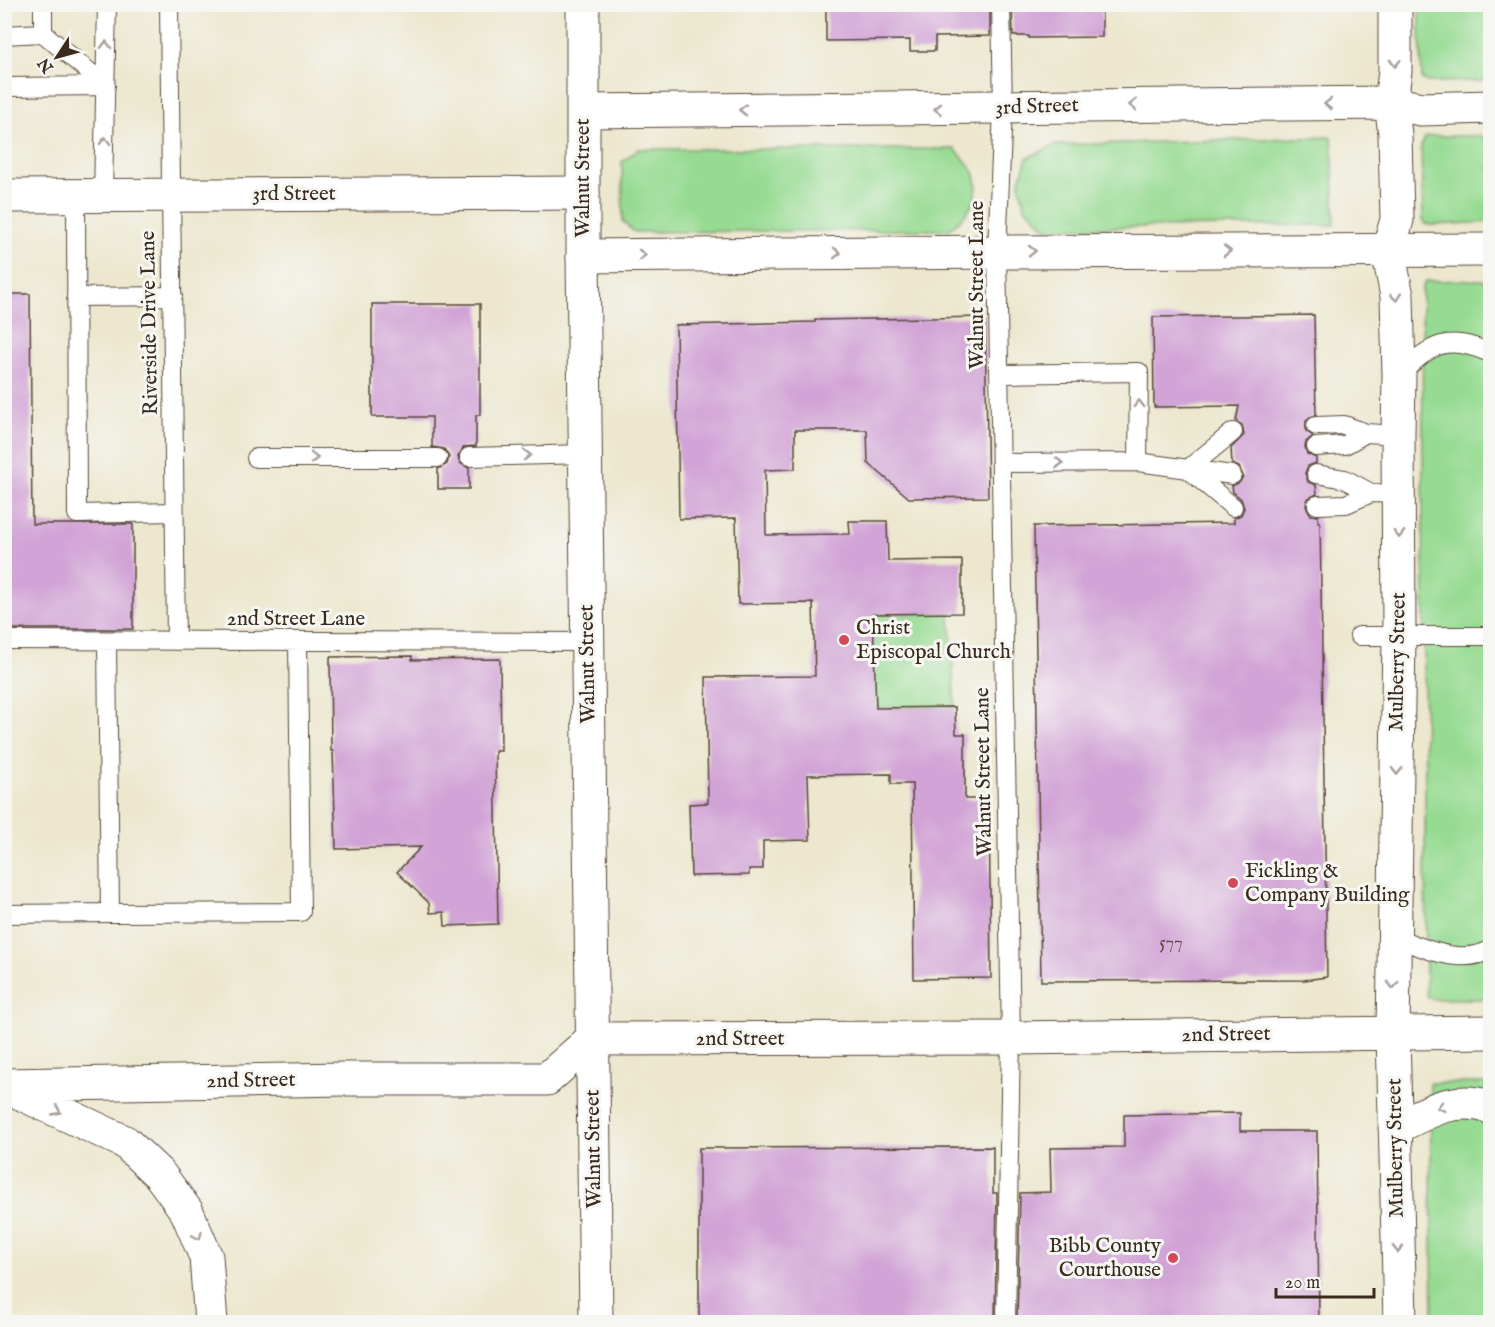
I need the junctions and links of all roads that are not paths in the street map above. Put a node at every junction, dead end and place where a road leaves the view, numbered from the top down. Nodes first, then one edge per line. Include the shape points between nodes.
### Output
1 (43, 4) edge
2 (107, 4) edge
3 (169, 4) edge
4 (583, 4) edge
5 (1000, 4) edge
6 (1395, 4) edge
7 (43, 33) junction
8 (4, 35) edge
9 (106, 86) junction
10 (4, 87) edge
11 (1391, 103) junction
12 (1491, 107) edge
13 (1003, 108) junction
14 (584, 111) junction
15 (583, 193) junction
16 (90, 195) junction
17 (171, 195) junction
18 (4, 196) edge
19 (1388, 250) junction
20 (1491, 250) edge
21 (997, 252) junction
22 (583, 256) junction
23 (173, 296) junction
24 (76, 297) junction
25 (1491, 353) edge
26 (999, 374) junction
27 (1399, 375) junction
28 (1316, 426) dead end
29 (1382, 434) junction
30 (1232, 441) dead end
31 (1316, 447) dead end
32 (586, 454) junction
33 (469, 457) dead end
34 (256, 458) dead end
35 (438, 458) dead end
36 (1138, 462) junction
37 (1000, 463) junction
38 (1188, 469) junction
39 (1316, 474) dead end
40 (1232, 475) dead end
41 (1385, 494) junction
42 (1317, 499) dead end
43 (1233, 501) dead end
44 (174, 512) junction
45 (1359, 636) dead end
46 (1399, 636) junction
47 (1491, 636) edge
48 (4, 640) edge
49 (107, 641) junction
50 (176, 641) junction
51 (298, 641) junction
52 (588, 642) junction
53 (110, 913) junction
54 (4, 914) edge
55 (1394, 937) junction
56 (1491, 950) edge
57 (1491, 1032) edge
58 (1394, 1033) junction
59 (1011, 1038) junction
60 (592, 1039) junction
61 (4, 1085) edge
62 (1491, 1107) edge
63 (1395, 1128) junction
64 (211, 1323) edge
65 (596, 1323) edge
66 (1006, 1323) edge
67 (1400, 1323) edge

1 - 7 lane
9 -> 2 lane
3 - 17 lane, Riverside Drive Lane
4 - 14 street, Walnut Street
5 - 13 lane, Walnut Street Lane
6 -> 11 street, Mulberry Street
7 - 8 lane
7 - 9 lane
9 - 10 lane
16 -> 9 lane
11 - 12 street, 3rd Street via 1421,109
11 -> 13 street, 3rd Street
11 - 19 street, Mulberry Street via 1397,220
13 -> 14 street, 3rd Street
13 - 21 lane, Walnut Street Lane
14 - 15 street, Walnut Street
15 - 17 street, 3rd Street
15 - 22 street, Walnut Street
16 - 17 street, 3rd Street
16 - 18 street, 3rd Street
16 - 24 lane
17 - 23 lane, Riverside Drive Lane
19 - 20 street
21 -> 19 street
19 -> 27 street, Mulberry Street via 1397,296
22 -> 21 street
21 - 26 lane, Walnut Street Lane
22 - 32 street, Walnut Street
23 - 24 lane
23 - 44 lane, Riverside Drive Lane
24 - 44 lane via 77,514
25 - 27 lane via 1458,343 1439,345 1423,352
36 -> 26 lane via 1139,372
26 - 37 lane, Walnut Street Lane
27 - 29 street, Mulberry Street
28 - 29 lane via 1344,425
29 - 31 lane via 1345,445
29 - 41 street, Mulberry Street
30 - 38 lane
33 -> 32 lane
32 - 52 street, Walnut Street
34 -> 35 lane
37 -> 36 lane
36 - 38 lane
37 - 59 lane, Walnut Street Lane
38 - 40 lane
38 - 43 lane
39 - 41 lane via 1346,479
41 - 42 lane via 1346,504
41 -> 46 street, Mulberry Street
44 - 50 lane, Riverside Drive Lane
45 - 46 lane
46 - 47 lane
46 -> 55 street, Mulberry Street
48 - 49 lane, 2nd Street Lane
49 - 50 lane, 2nd Street Lane
49 - 53 lane
50 - 51 lane, 2nd Street Lane
51 - 52 lane, 2nd Street Lane
51 - 53 lane via 301,912
52 - 60 street, Walnut Street
53 - 54 lane
55 - 56 lane via 1451,957 1480,955
55 -> 58 street, Mulberry Street
57 - 58 street, 2nd Street
58 - 59 street, 2nd Street
58 - 63 street, Mulberry Street
59 - 60 street, 2nd Street
59 - 66 lane, Walnut Street Lane
60 - 61 street, 2nd Street via 547,1079
60 - 65 street, Walnut Street
61 -> 64 street via 125,1142 160,1175 187,1212 206,1257
62 -> 63 street via 1474,1102 1440,1105
63 -> 67 street, Mulberry Street

